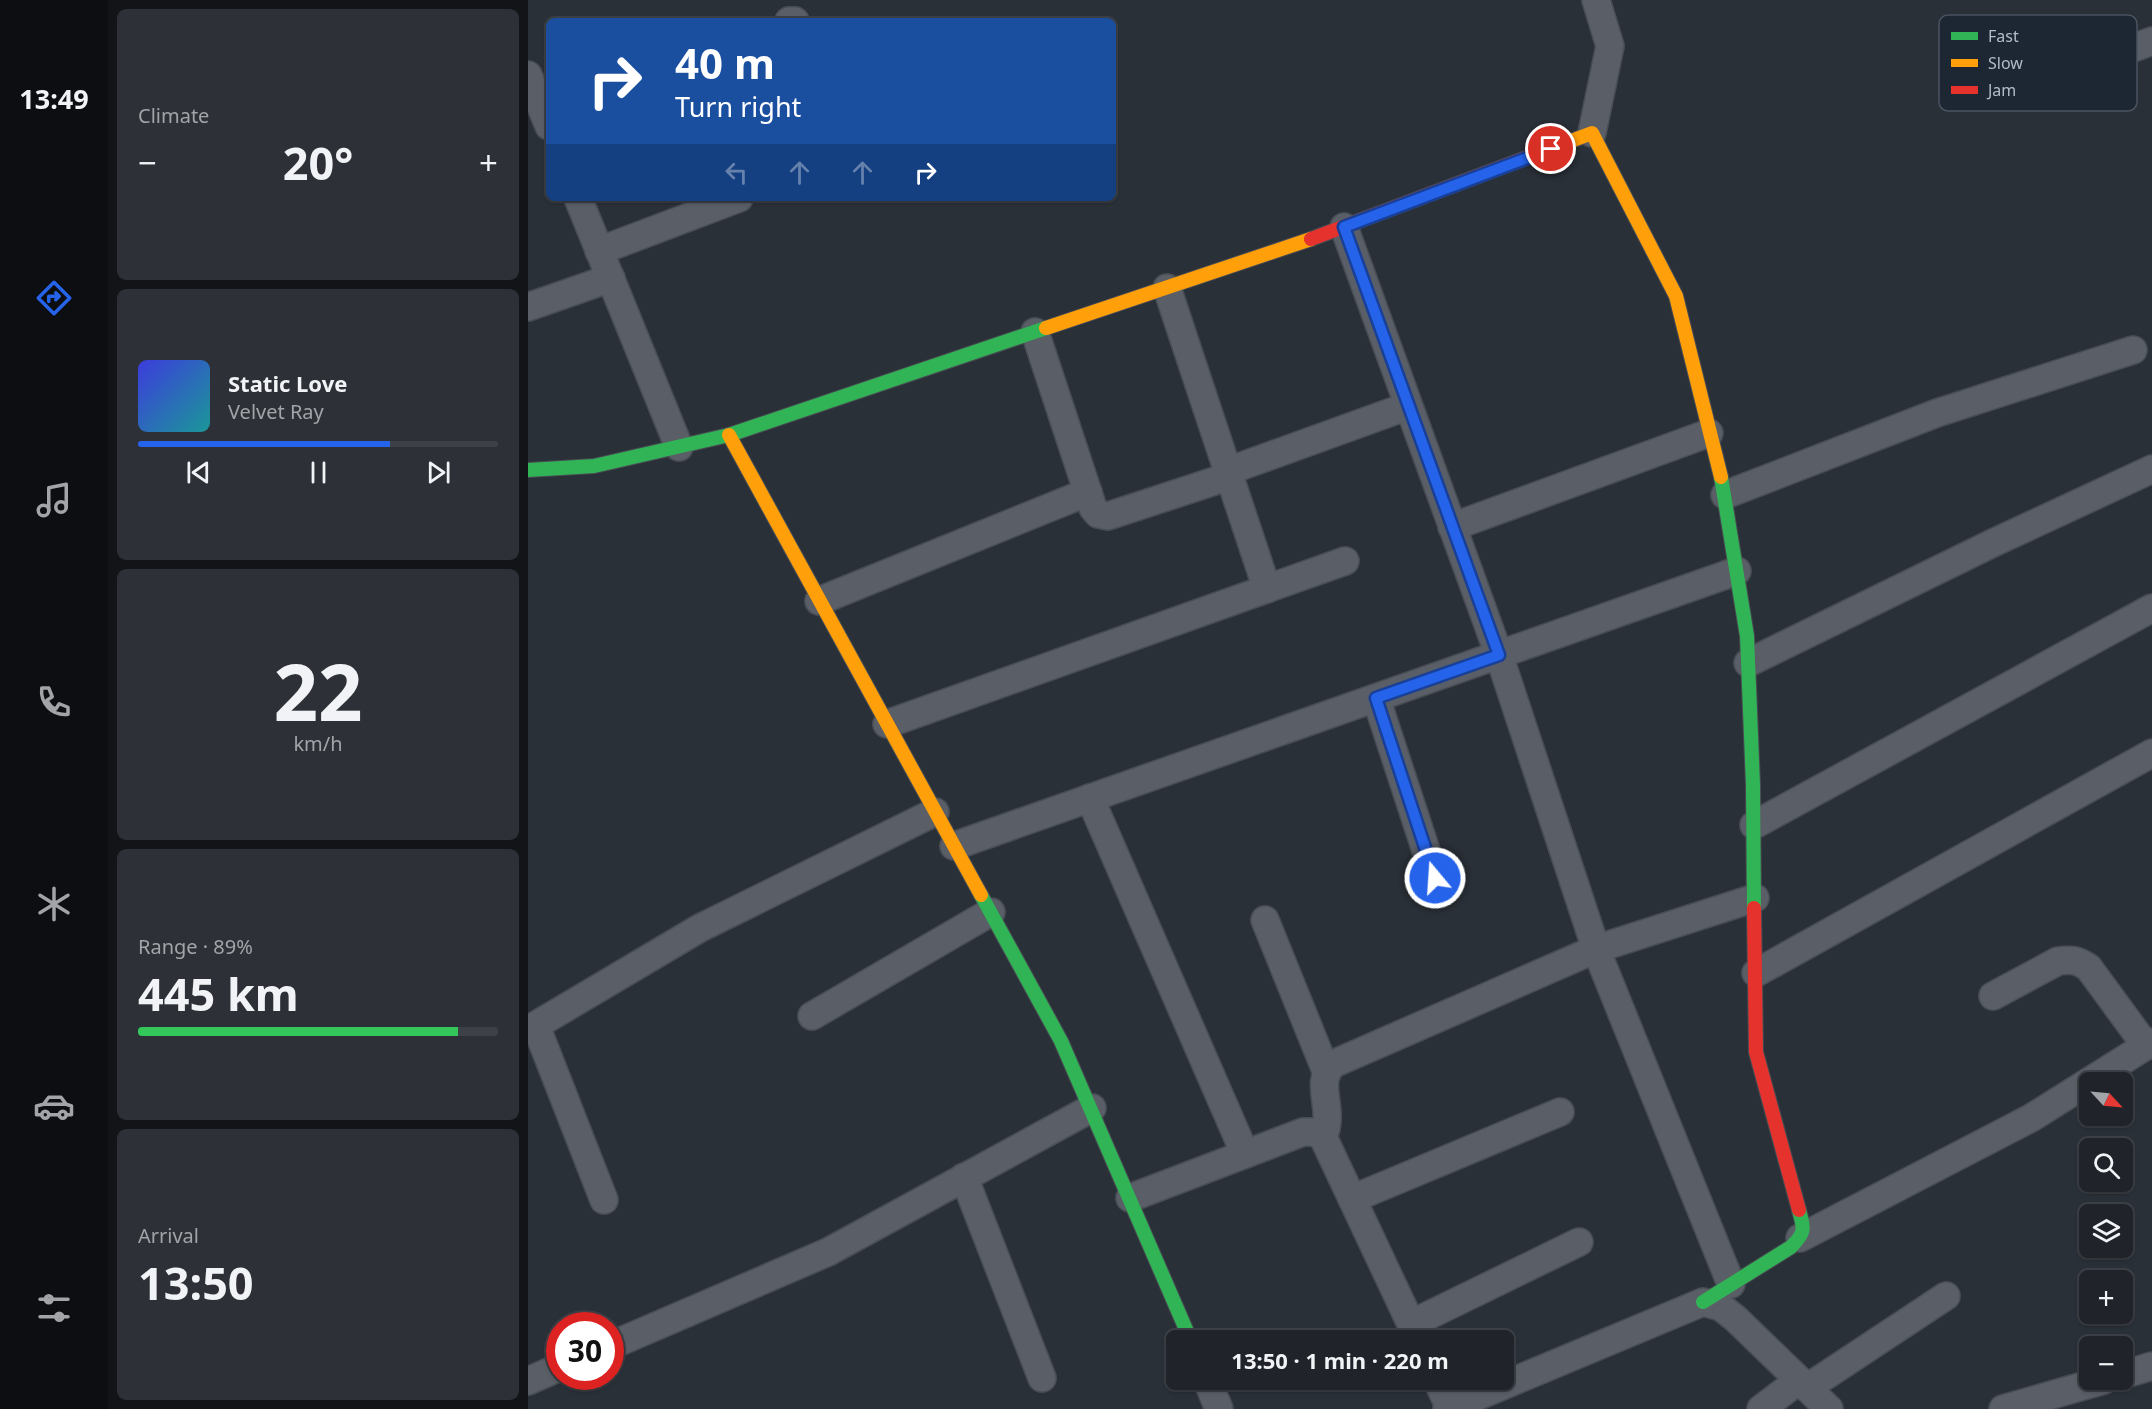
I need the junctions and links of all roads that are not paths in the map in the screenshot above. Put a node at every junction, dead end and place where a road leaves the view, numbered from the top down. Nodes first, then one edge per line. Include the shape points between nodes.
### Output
1 (1596, 0) edge
2 (2152, 41) edge
3 (2137, 47) edge
4 (528, 75) edge
5 (546, 115) edge
6 (1592, 134) junction
7 (579, 201) edge
8 (731, 201) edge
9 (1344, 227) junction
10 (599, 251) junction
11 (611, 278) junction
12 (1167, 288) junction
13 (528, 307) edge
14 (1035, 332) junction
15 (2133, 351) dead end
16 (1408, 406) junction
17 (1709, 433) junction
18 (729, 435) junction
19 (678, 447) junction
20 (2152, 469) edge
21 (528, 470) edge
22 (1229, 474) junction
23 (1088, 492) junction
24 (1725, 495) junction
25 (1452, 527) junction
26 (1345, 561) dead end
27 (1737, 571) junction
28 (1267, 589) junction
29 (819, 601) junction
30 (2152, 608) edge
31 (1499, 655) junction
32 (1748, 663) junction
33 (1376, 698) junction
34 (887, 724) junction
35 (2152, 753) edge
36 (1090, 798) junction
37 (935, 812) junction
38 (1754, 825) junction
39 (954, 846) junction
40 (1435, 878) dead end
41 (1755, 898) junction
42 (991, 912) junction
43 (1265, 920) dead end
44 (1596, 949) junction
45 (1756, 973) junction
46 (1993, 996) dead end
47 (812, 1016) dead end
48 (532, 1028) edge
49 (2149, 1044) edge
50 (1326, 1071) junction
51 (1092, 1108) junction
52 (1560, 1112) dead end
53 (1323, 1137) junction
54 (1245, 1154) junction
55 (964, 1177) junction
56 (1130, 1198) junction
57 (1352, 1199) junction
58 (604, 1200) dead end
59 (1800, 1238) junction
60 (1579, 1242) dead end
61 (1731, 1284) junction
62 (1947, 1296) dead end
63 (1703, 1302) junction
64 (1186, 1330) edge
65 (1414, 1330) edge
66 (1420, 1330) edge
67 (624, 1340) edge
68 (2152, 1366) edge
69 (2133, 1372) edge
70 (546, 1373) edge
71 (1042, 1378) dead end
72 (528, 1381) edge
73 (1803, 1384) junction
74 (2079, 1387) edge
75 (1211, 1390) edge
76 (1447, 1390) edge
77 (1463, 1406) edge
78 (1220, 1409) edge
79 (1761, 1409) edge
80 (1829, 1409) edge
81 (2002, 1409) edge

1 - 6 street via 1610,46
2 - 3 street
4 - 5 street
6 - 9 street
6 - 17 street via 1676,296
7 - 10 street
8 - 10 street
9 - 12 street
9 - 16 street
10 - 11 street
11 - 13 street
11 - 19 street
12 - 14 street
12 - 22 street
14 - 18 street
14 - 23 street
15 - 24 street via 1937,413
16 - 22 street
16 - 25 street
17 - 24 street
17 - 25 street
18 - 19 street
18 - 29 street
19 - 21 street via 594,466
20 - 32 street
22 - 23 street via 1108,516 1098,514
22 - 28 street
23 - 29 street
24 - 27 street
25 - 31 street
26 - 28 street
27 - 31 street
27 - 32 street
28 - 34 street
29 - 34 street
30 - 38 street
31 - 33 street
31 - 44 street
32 - 38 street
33 - 36 street
33 - 40 street
34 - 37 street
35 - 45 street
36 - 39 street
36 - 54 street
37 - 39 street
37 - 48 street via 700,928
38 - 41 street
39 - 42 street
41 - 44 street
41 - 45 street
42 - 47 street
42 - 51 street via 1061,1041
43 - 50 street
44 - 50 street via 1333,1064
44 - 61 street
45 - 59 street via 1756,1052 1804,1229
46 - 49 street via 2058,961 2080,962 2089,968
48 - 58 street
49 - 59 street via 2041,1111
50 - 53 street via 1328,1122
51 - 55 street
51 - 56 street
52 - 57 street
53 - 54 street via 1303,1132
53 - 57 street
54 - 56 street
55 - 67 street via 819,1256
55 - 71 street
56 - 64 street
57 - 65 street
59 - 61 street
60 - 66 street
61 - 63 street
62 - 73 street
63 - 73 street via 1721,1307 1736,1319
63 - 77 street
68 - 69 street
70 - 72 street
73 - 79 street
73 - 80 street
74 - 81 street
75 - 78 street
76 - 77 street

